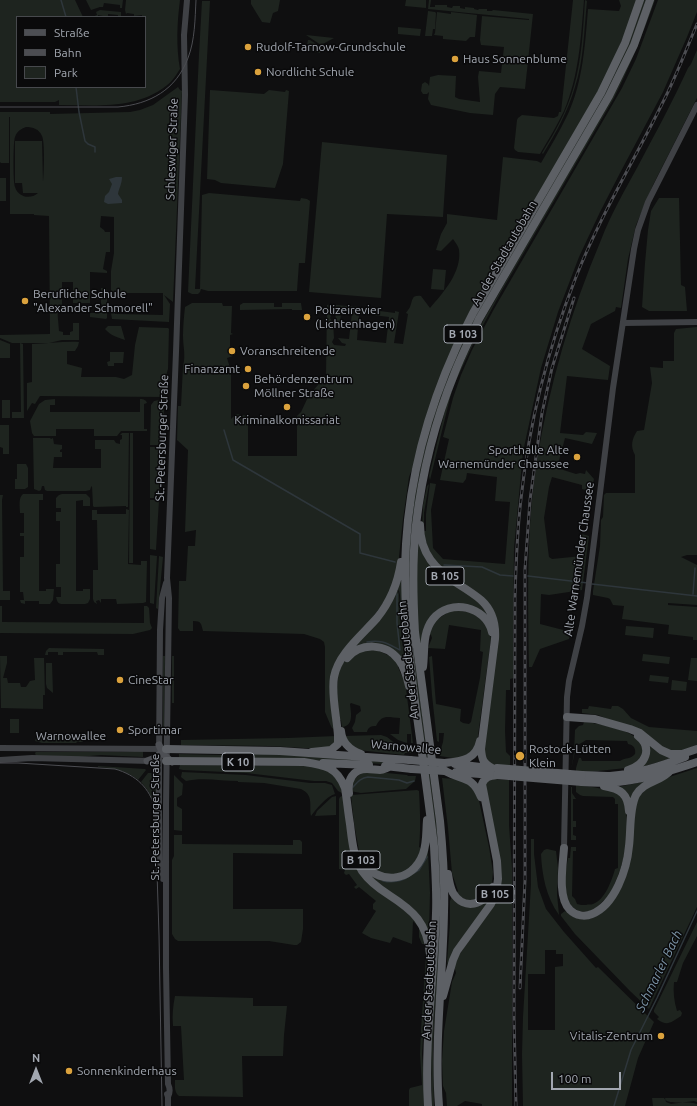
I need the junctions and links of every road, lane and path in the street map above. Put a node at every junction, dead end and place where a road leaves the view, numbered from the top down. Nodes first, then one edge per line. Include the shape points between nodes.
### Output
1 (187, 0) edge
2 (640, 0) edge
3 (650, 0) edge
4 (697, 105) edge
5 (178, 299) joint
6 (623, 322) junction
7 (697, 322) edge
8 (420, 498) junction
9 (406, 544) junction
10 (421, 682) junction
11 (416, 711) junction
12 (567, 717) junction
13 (623, 727) junction
14 (339, 732) junction
15 (0, 748) edge
16 (697, 751) edge
17 (312, 752) junction
18 (163, 753) junction
19 (368, 756) junction
20 (0, 760) edge
21 (148, 761) joint
22 (304, 762) junction
23 (697, 762) edge
24 (445, 766) junction
25 (389, 767) junction
26 (495, 770) junction
27 (670, 771) junction
28 (599, 776) junction
29 (585, 780) junction
30 (429, 808) junction
31 (631, 822) junction
32 (443, 847) junction
33 (564, 848) joint
34 (431, 987) junction
35 (439, 1010) junction
36 (168, 1106) edge
37 (428, 1106) edge
38 (438, 1106) edge

1 - 5 street, Schleswiger Straße
2 - 9 highway, An der Stadtautobahn / B 103 via 625,42 601,93 473,313 456,348 431,413 421,450 410,502
3 - 8 highway, An der Stadtautobahn / B 103 via 634,45 609,96 479,319 463,353 439,416
4 - 6 street, Alte Warnemünder Chaussee via 642,217 634,249
5 - 18 street, St.-Petersburger Straße
6 - 7 street
6 - 12 street, Alte Warnemünder Chaussee via 589,582 569,681
8 - 10 highway, An der Stadtautobahn / B 103 via 415,533 413,580
8 - 26 highway, B 105 via 420,534 431,562 442,573 481,600 489,610 495,626 482,749 484,762
9 - 11 highway, An der Stadtautobahn / B 103 via 407,633
9 - 14 highway via 397,580 387,602 378,617 337,666 333,686
10 - 24 highway via 425,639 435,617 445,610 461,607 474,610 485,618 493,639 480,742 476,751 468,758
10 - 32 highway, An der Stadtautobahn / B 103
11 - 14 highway via 412,706 405,671 398,659 383,648 367,647 348,657 339,672
11 - 30 highway, An der Stadtautobahn / B 103
12 - 13 highway via 595,719
12 - 33 street, Alte Warnemünder Chaussee
13 - 16 highway via 640,733 670,754
13 - 28 highway via 642,739 646,748 645,758 634,768 606,772
14 - 17 highway via 338,744 331,750
14 - 19 highway via 351,750
15 - 18 street, Warnowallee / K 10
16 - 28 highway via 663,766 640,772
17 - 18 highway, Warnowallee / K 10 via 228,749
17 - 19 highway, Warnowallee / K 10
18 - 21 main road
18 - 22 highway, K 10
18 - 36 street, St.-Petersburger Straße
19 - 24 highway, Warnowallee, bridge
20 - 21 street, Warnowallee via 32,758
22 - 25 highway, Warnowallee / K 10
22 - 34 highway via 334,770 342,781 357,862 362,872 376,887 402,904 423,926 430,949
23 - 27 highway
24 - 25 highway, Warnowallee, bridge via 412,769
24 - 26 highway, Warnowallee
24 - 32 highway via 454,776 474,784 481,798 495,871 494,886 481,902 466,903 457,898 449,882 447,855
25 - 30 highway, B 103 via 382,770 357,771 349,782 356,845 365,867 378,876 395,878 403,876 415,867 424,848
26 - 29 highway, Warnowallee, bridge
26 - 35 highway, B 105 via 482,784 497,861 495,895 455,955
27 - 29 highway via 613,783
27 - 31 highway via 639,790 633,803
28 - 29 highway
29 - 31 highway via 613,788 623,794 629,804
30 - 34 highway, An der Stadtautobahn / B 103 via 436,874
31 - 33 highway via 627,859 616,889 600,910 592,914 575,914 567,907 562,894
32 - 35 highway, An der Stadtautobahn / B 103 via 444,912
34 - 37 highway, An der Stadtautobahn / B 103 via 427,1049
35 - 38 highway, An der Stadtautobahn / B 103 via 436,1057

